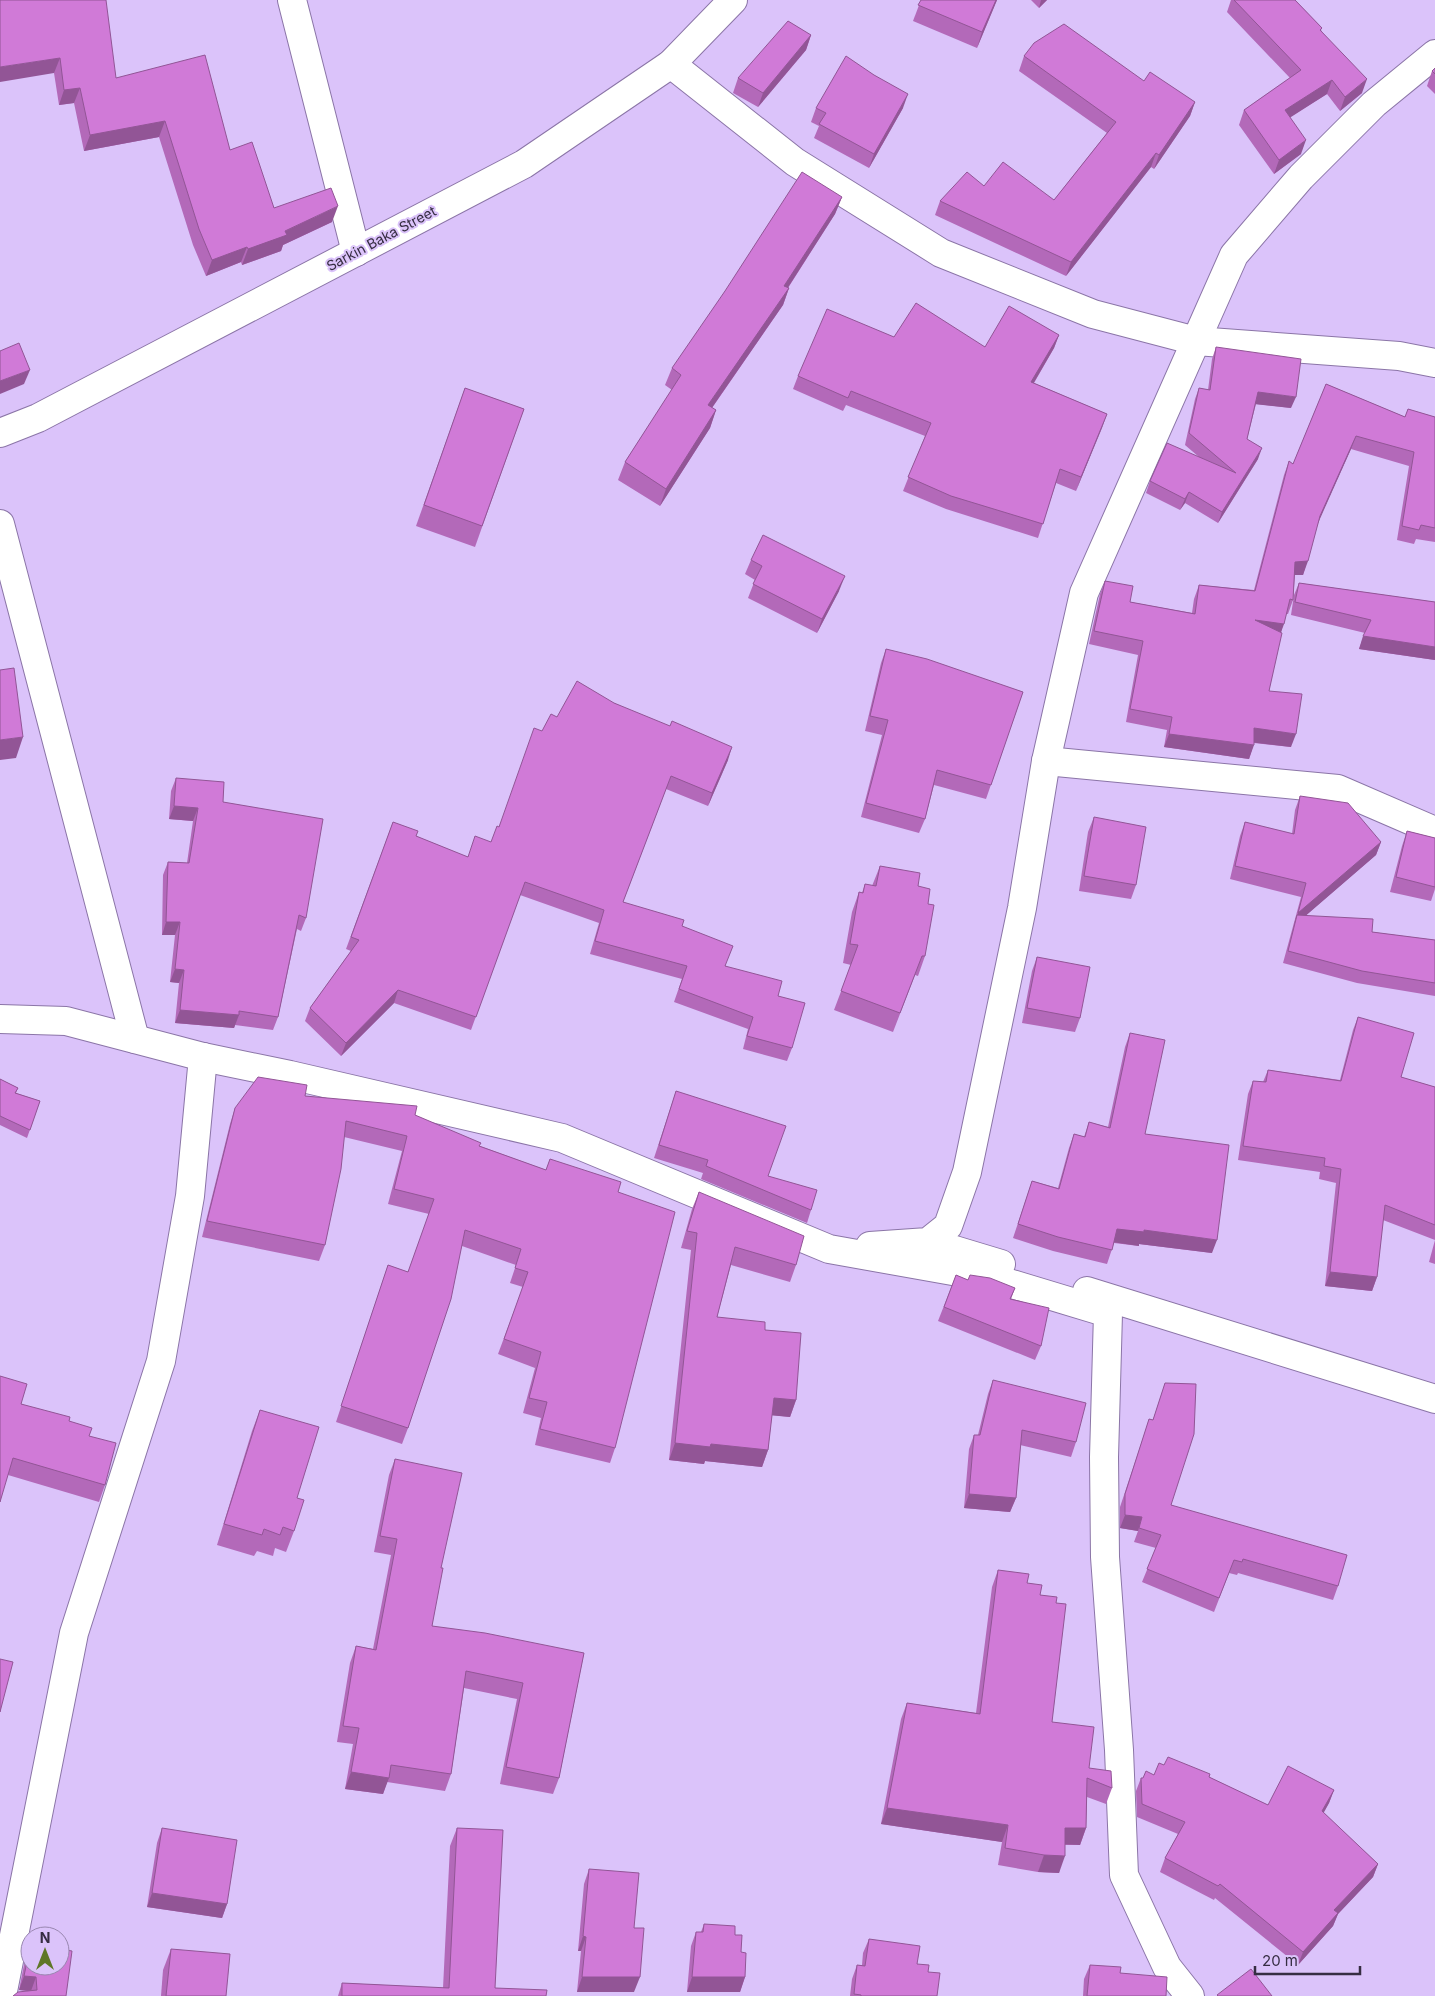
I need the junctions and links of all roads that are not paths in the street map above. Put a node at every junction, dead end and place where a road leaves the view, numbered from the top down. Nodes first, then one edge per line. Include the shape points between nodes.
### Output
1 (292, 0) edge
2 (733, 0) edge
3 (1435, 54) edge
4 (671, 64) junction
5 (356, 252) junction
6 (1196, 341) junction
7 (1435, 363) edge
8 (0, 433) edge
9 (0, 524) edge
10 (1046, 761) junction
11 (1435, 831) edge
12 (0, 1020) edge
13 (135, 1039) junction
14 (203, 1057) junction
15 (928, 1242) junction
16 (829, 1249) junction
17 (1435, 1399) edge
18 (2, 1996) edge
19 (1190, 1996) edge

1 - 5 street
2 - 4 street, Sarkin Baka Street
3 - 6 street via 1374,104 1314,163 1234,255
4 - 5 street, Sarkin Baka Street via 524,164
4 - 6 street via 795,162 941,253 1093,314
5 - 8 street, Sarkin Baka Street via 38,418
6 - 7 street via 1398,356
6 - 10 street via 1084,593
9 - 13 street
10 - 11 street via 1338,789
10 - 15 street via 1022,908 967,1172 948,1226
12 - 13 street via 66,1022
13 - 14 street
14 - 16 street via 562,1138
14 - 18 street via 190,1196 161,1362 74,1633
15 - 16 street
15 - 17 street
16 - 19 street via 992,1278 1108,1314 1104,1457 1106,1557 1124,1875 1167,1967

